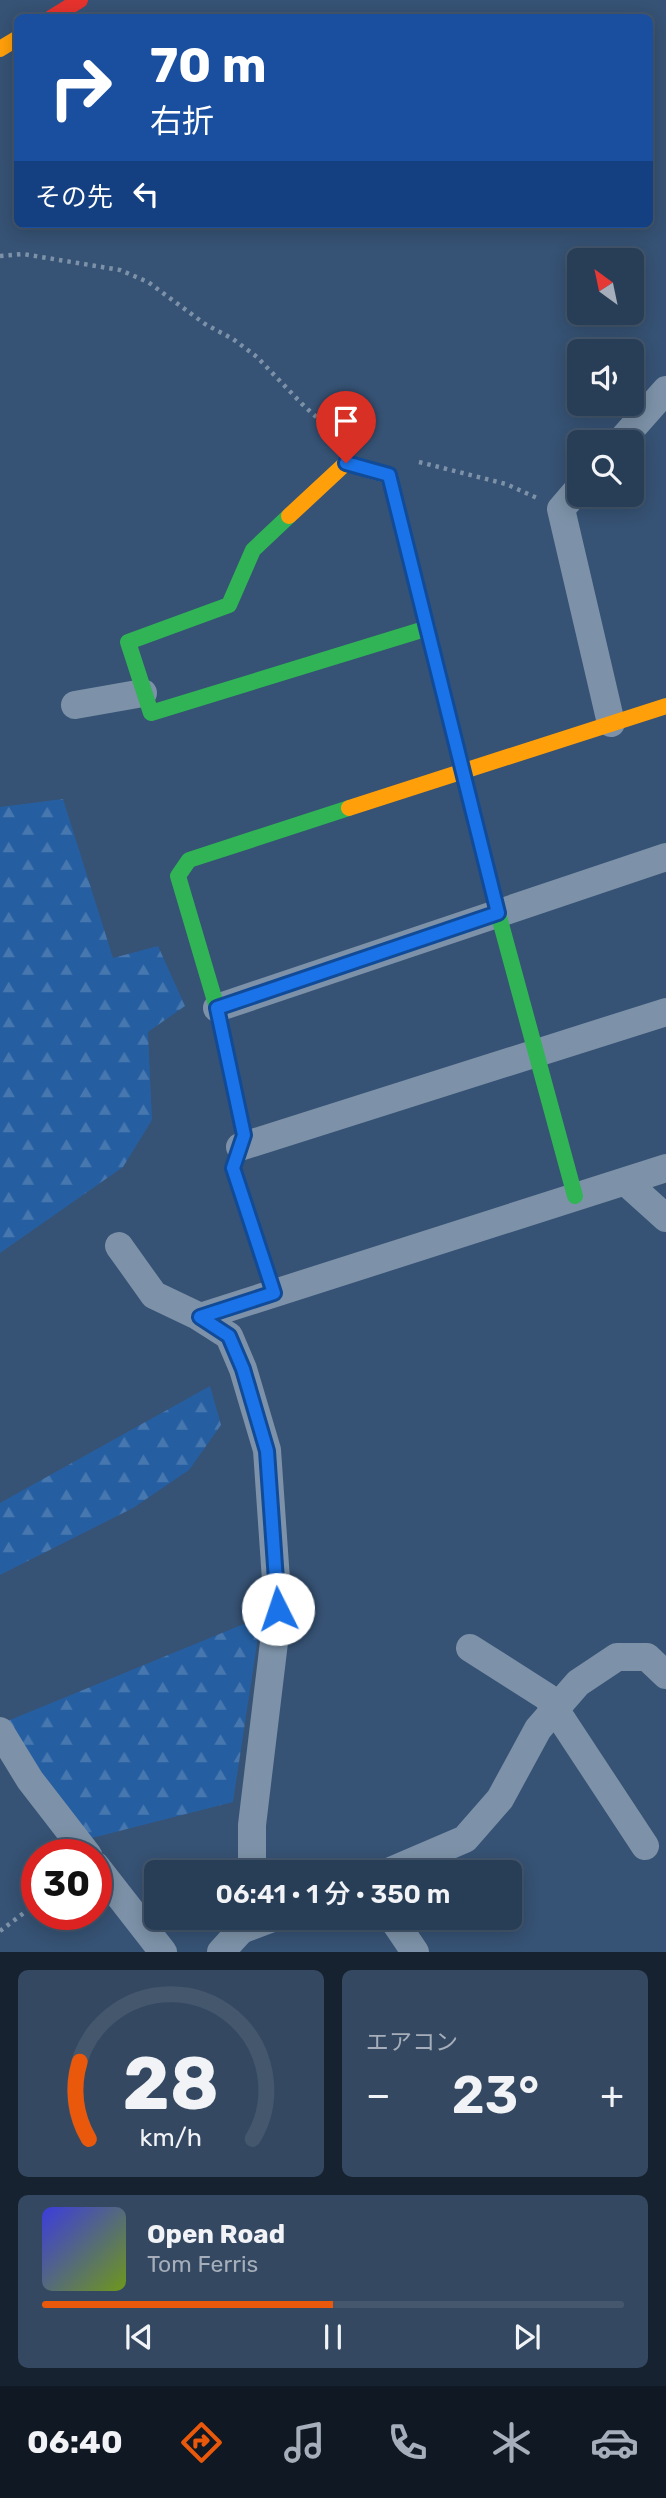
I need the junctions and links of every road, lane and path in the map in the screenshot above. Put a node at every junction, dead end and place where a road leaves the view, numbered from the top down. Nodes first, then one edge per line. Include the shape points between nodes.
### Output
1 (80, 0) edge
2 (57, 14) edge
3 (0, 256) edge
4 (666, 390) edge
5 (631, 430) edge
6 (336, 435) dead end
7 (412, 460) dead end
8 (567, 497) edge
9 (572, 507) edge
10 (428, 628) junction
11 (143, 693) junction
12 (75, 705) dead end
13 (666, 706) edge
14 (611, 723) junction
15 (463, 771) junction
16 (666, 857) edge
17 (498, 913) junction
18 (217, 1008) junction
19 (666, 1013) edge
20 (536, 1055) junction
21 (240, 1147) junction
22 (666, 1168) edge
23 (626, 1182) junction
24 (575, 1196) junction
25 (666, 1218) edge
26 (119, 1246) dead end
27 (274, 1293) junction
28 (200, 1317) junction
29 (470, 1648) dead end
30 (666, 1675) edge
31 (556, 1708) junction
32 (0, 1731) edge
33 (76, 1839) edge
34 (645, 1846) dead end
35 (251, 1860) edge
36 (416, 1860) edge
37 (112, 1887) edge
38 (21, 1915) edge
39 (238, 1930) edge
40 (400, 1930) edge
41 (0, 1931) edge
42 (163, 1952) edge
43 (221, 1952) edge
44 (415, 1952) edge

1 - 2 street
3 - 6 path via 23,254 120,270 148,282 257,357
4 - 5 street
7 - 8 path
9 - 14 street
10 - 11 street via 151,713
10 - 11 street via 389,475 346,463 253,550 229,605 128,642
10 - 15 street
11 - 12 street
13 - 14 street
14 - 15 street
15 - 17 street
15 - 18 street via 189,860 178,876
16 - 17 street
17 - 18 street
17 - 20 street
18 - 21 street via 244,1135
19 - 20 street
20 - 21 street
20 - 24 street
21 - 27 street via 233,1168
22 - 23 street
23 - 24 street
23 - 25 street
24 - 27 street
26 - 28 street via 154,1294
27 - 28 street
28 - 35 street via 229,1336 267,1451 278,1609
29 - 31 street via 547,1697
30 - 31 street via 647,1657 617,1657 578,1683
31 - 34 street
31 - 36 street via 538,1729 500,1799 465,1839
32 - 33 street via 30,1780
37 - 42 street
38 - 41 path
39 - 43 street
40 - 44 street

